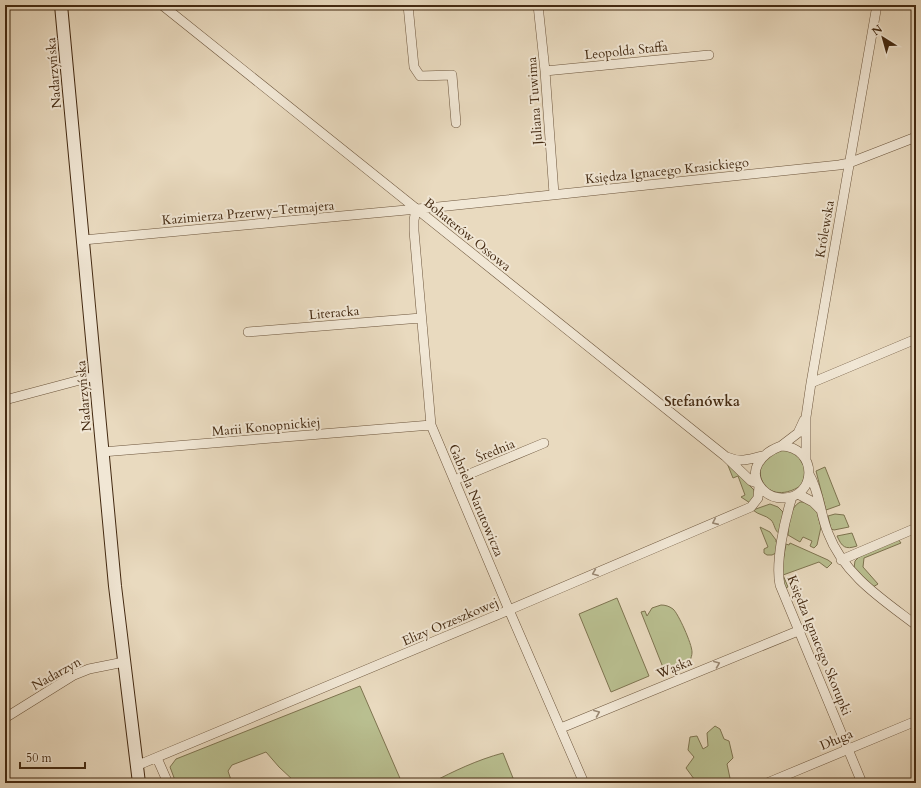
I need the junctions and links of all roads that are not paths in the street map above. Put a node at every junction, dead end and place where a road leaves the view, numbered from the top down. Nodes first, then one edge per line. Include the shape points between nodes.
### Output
1 (60, 5) edge
2 (162, 5) edge
3 (408, 5) edge
4 (538, 5) edge
5 (877, 5) edge
6 (709, 56) dead end
7 (545, 71) junction
8 (456, 123) dead end
9 (916, 137) edge
10 (849, 163) junction
11 (554, 194) junction
12 (416, 210) junction
13 (83, 240) junction
14 (422, 318) junction
15 (248, 332) dead end
16 (916, 339) edge
17 (95, 376) junction
18 (811, 383) junction
19 (5, 400) edge
20 (806, 417) junction
21 (431, 425) junction
22 (544, 443) dead end
23 (781, 446) junction
24 (102, 452) junction
25 (725, 456) junction
26 (763, 456) junction
27 (806, 459) junction
28 (809, 474) junction
29 (455, 480) junction
30 (758, 485) junction
31 (795, 495) junction
32 (778, 498) junction
33 (822, 511) junction
34 (788, 512) junction
35 (916, 528) edge
36 (841, 560) junction
37 (508, 610) junction
38 (916, 625) edge
39 (798, 631) junction
40 (124, 662) junction
41 (5, 718) edge
42 (916, 721) edge
43 (561, 728) junction
44 (847, 748) junction
45 (156, 758) junction
46 (136, 766) junction
47 (138, 783) edge
48 (168, 783) edge
49 (584, 783) edge
50 (767, 783) edge
51 (862, 783) edge

1 - 13 main road, Nadarzyńska
2 - 12 street, Bohaterów Ossowa
3 - 8 street via 414,67 420,76 452,75
4 - 7 street, Juliana Tuwima
5 - 10 street, Królewska
6 - 7 street, Leopolda Staffa
7 - 11 street, Juliana Tuwima
9 - 10 street, Księdza Ignacego Krasickiego
10 - 11 street, Księdza Ignacego Krasickiego
10 - 18 street, Królewska
11 - 12 street, Księdza Ignacego Krasickiego
12 - 13 street, Kazimierza Przerwy-Tetmajera
12 - 14 street, Gabriela Narutowicza via 414,232
12 - 25 street, Bohaterów Ossowa
13 - 17 main road, Nadarzyńska
14 - 15 street, Literacka
14 - 21 street, Gabriela Narutowicza
16 - 18 street
17 - 19 street
17 - 24 main road, Nadarzyńska
18 - 20 street, Królewska
20 - 23 street via 798,433
20 - 27 street, Królewska
21 - 24 street, Marii Konopnickiej
21 - 29 street, Gabriela Narutowicza
22 - 29 street, Średnia
23 - 26 street
23 - 27 street via 796,449
24 - 40 main road, Nadarzyńska
25 - 26 street via 741,461
25 - 30 street, Bohaterów Ossowa
26 - 30 street via 756,469
27 - 28 street
28 - 31 street via 806,486
28 - 33 street
29 - 37 street, Gabriela Narutowicza
30 - 32 street via 765,492
30 -> 37 street, Elizy Orzeszkowej via 758,498 751,507
31 - 32 street
31 - 33 street via 813,502
31 - 34 street, Księdza Ignacego Skorupki
32 - 34 street
33 - 36 street via 828,534
34 - 39 street, Księdza Ignacego Skorupki via 778,576
35 - 36 street
36 - 38 street via 863,584
37 - 43 street, Gabriela Narutowicza
37 - 45 street, Elizy Orzeszkowej
43 -> 39 street, Wąska
39 - 44 street, Księdza Ignacego Skorupki
40 - 41 street, Nadarzyn via 89,669 74,675
40 - 46 main road, Nadarzyńska
42 - 44 street, Długa
43 - 49 street, Gabriela Narutowicza
44 - 50 street, Długa
44 - 51 street, Księdza Ignacego Skorupki
45 - 46 street, Elizy Orzeszkowej
45 - 48 street
46 - 47 main road, Nadarzyńska

